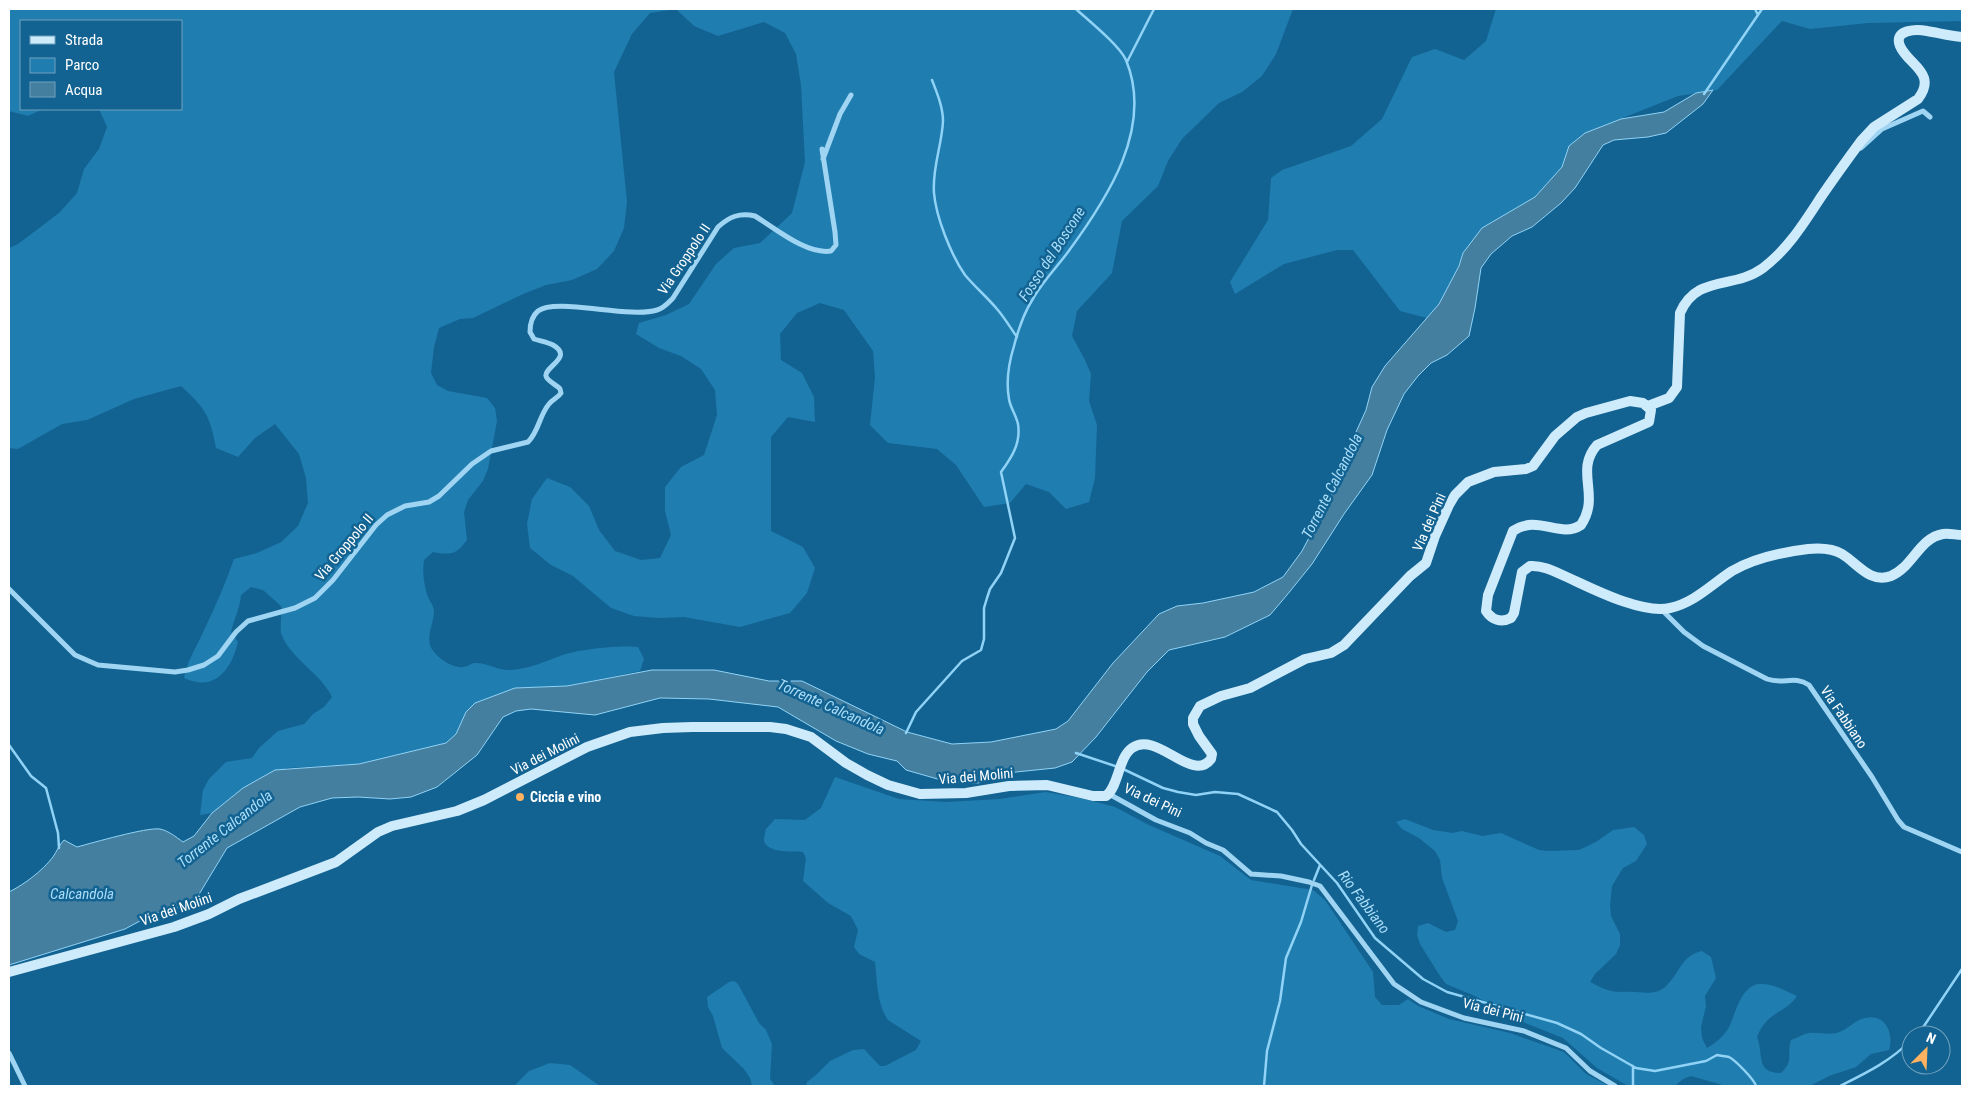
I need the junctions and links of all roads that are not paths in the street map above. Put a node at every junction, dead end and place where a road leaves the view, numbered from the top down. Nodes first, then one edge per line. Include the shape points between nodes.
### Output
1 (1962, 37) edge
2 (851, 95) dead end
3 (1930, 117) dead end
4 (822, 149) dead end
5 (823, 159) junction
6 (1847, 160) junction
7 (1648, 406) junction
8 (1962, 535) edge
9 (9, 589) edge
10 (1661, 609) junction
11 (1110, 793) junction
12 (1962, 852) edge
13 (9, 972) edge
14 (9, 1053) edge
15 (24, 1086) edge
16 (1615, 1086) edge

1 - 6 street via 1920,30 1903,34 1899,44 1920,69 1924,89 1918,99 1874,127
2 - 5 street
3 - 6 street via 1923,111 1919,112 1882,129
4 - 5 street
5 - 9 street, Via Groppolo II via 834,224 836,245 832,251 821,253 808,249 756,216 738,215 728,218 718,227 665,306 630,312 562,307 539,310 530,332 534,340 552,344 558,349 558,362 546,374 561,393 550,403 532,438 528,442 491,451 429,502 405,506 387,515 314,598 295,608 248,621 218,656 204,665 175,672 120,668 86,661 75,655
6 - 7 street via 1779,256 1748,277 1701,289 1684,303 1680,313 1677,387 1669,398
7 - 10 street via 1651,414 1646,424 1597,445 1591,451 1587,468 1589,510 1581,526 1568,530 1529,523 1513,531 1485,606 1492,618 1501,621 1511,618 1522,572 1535,566 1551,569 1626,602
7 - 11 street, Via dei Pini via 1643,402 1630,401 1586,413 1555,436 1533,466 1526,470 1494,472 1468,482 1449,505 1426,563 1344,645 1331,653 1306,659 1250,688 1200,706 1193,724 1212,754 1208,763 1192,765 1156,747 1142,745 1132,748 1120,766
8 - 10 street via 1934,537 1891,576 1872,577 1840,553 1826,549 1769,556 1734,570 1695,597
10 - 12 street, Via Fabbiano via 1703,646 1767,679 1776,682 1796,679 1809,685 1904,827
11 - 13 street, Via dei Molini via 1103,797 1093,796 1047,785 920,794 867,775 811,737 786,729 692,726 630,732 587,747 457,811 385,829 336,862 239,899 209,914 174,927
11 - 16 street, Via dei Pini via 1156,820 1190,832 1223,850 1251,874 1281,876 1320,886 1394,984 1421,1002 1464,1018 1524,1031 1566,1048 1590,1070
14 - 15 street

